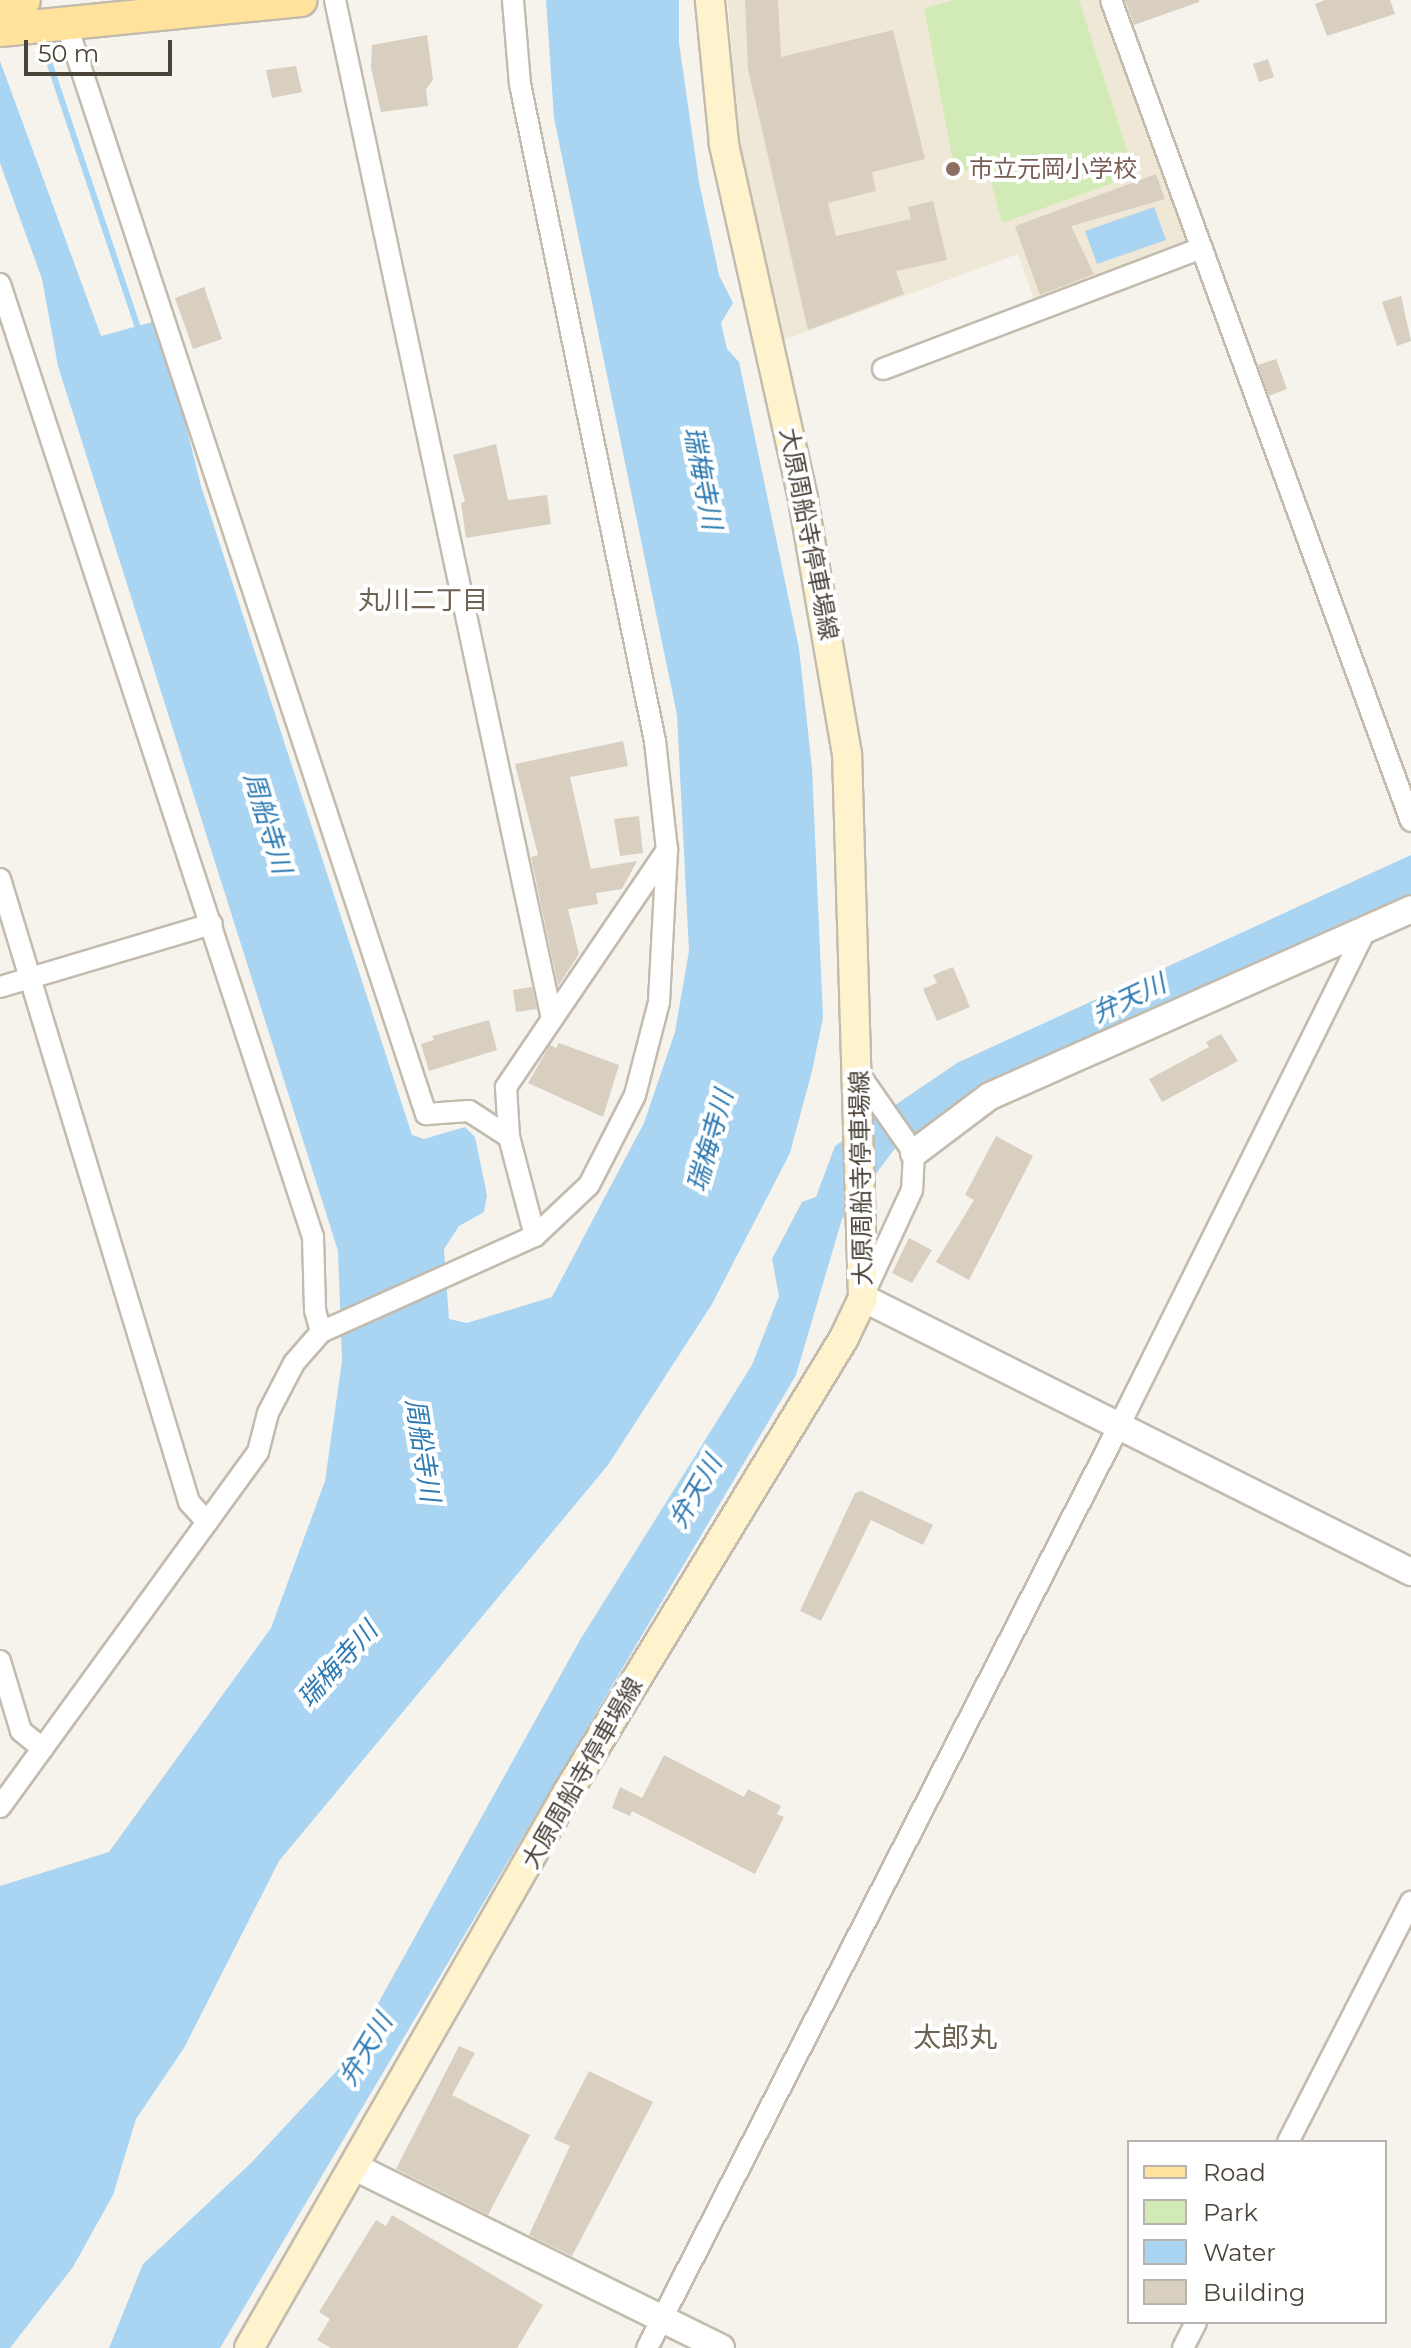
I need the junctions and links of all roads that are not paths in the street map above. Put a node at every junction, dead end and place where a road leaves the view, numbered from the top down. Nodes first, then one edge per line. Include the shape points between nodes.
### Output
1 (24, 0) edge
2 (301, 0) edge
3 (335, 0) edge
4 (513, 0) edge
5 (710, 0) edge
6 (1111, 0) edge
7 (0, 3) edge
8 (66, 23) junction
9 (0, 30) edge
10 (1202, 248) junction
11 (0, 284) edge
12 (883, 369) dead end
13 (1411, 821) edge
14 (667, 850) junction
15 (0, 879) edge
16 (1411, 909) edge
17 (212, 924) junction
18 (1366, 929) junction
19 (30, 977) junction
20 (0, 987) edge
21 (552, 1019) junction
22 (859, 1074) junction
23 (509, 1137) junction
24 (914, 1153) junction
25 (535, 1236) junction
26 (863, 1298) junction
27 (321, 1332) junction
28 (1120, 1424) junction
29 (207, 1522) junction
30 (1411, 1572) edge
31 (0, 1661) edge
32 (43, 1749) junction
33 (0, 1807) edge
34 (1411, 1902) edge
35 (1289, 2140) edge
36 (357, 2168) junction
37 (662, 2318) junction
38 (1195, 2324) edge
39 (249, 2348) edge
40 (647, 2348) edge
41 (721, 2348) edge
42 (1183, 2348) edge

1 - 7 main road
2 - 8 main road
3 - 21 street
4 - 14 street via 520,84 655,741
5 - 22 main road, 大原周船寺停車場線 via 724,144 803,498 847,754
6 - 10 street
8 - 9 main road
8 - 23 street via 426,1114 469,1111
10 - 12 street
10 - 13 street
11 - 17 street
14 - 21 street
14 - 25 street via 659,1002 635,1095 589,1185
15 - 19 street
16 - 18 street
17 - 19 street
17 - 27 street via 313,1237
18 - 24 street via 990,1096
18 - 28 street
19 - 20 street
19 - 29 street via 189,1502
21 - 23 street via 506,1087
22 - 24 street
22 - 26 main road, 大原周船寺停車場線
23 - 25 street
24 - 26 street via 912,1190
25 - 27 street
26 - 28 street
26 - 36 main road, 大原周船寺停車場線 via 844,1338 569,1790
27 - 29 street via 281,1388 258,1452
28 - 30 street
28 - 37 street
29 - 32 street
31 - 32 street via 21,1731
32 - 33 street
34 - 35 street
36 - 37 street
36 - 39 main road, 大原周船寺停車場線
37 - 40 street
37 - 41 street
38 - 42 street

